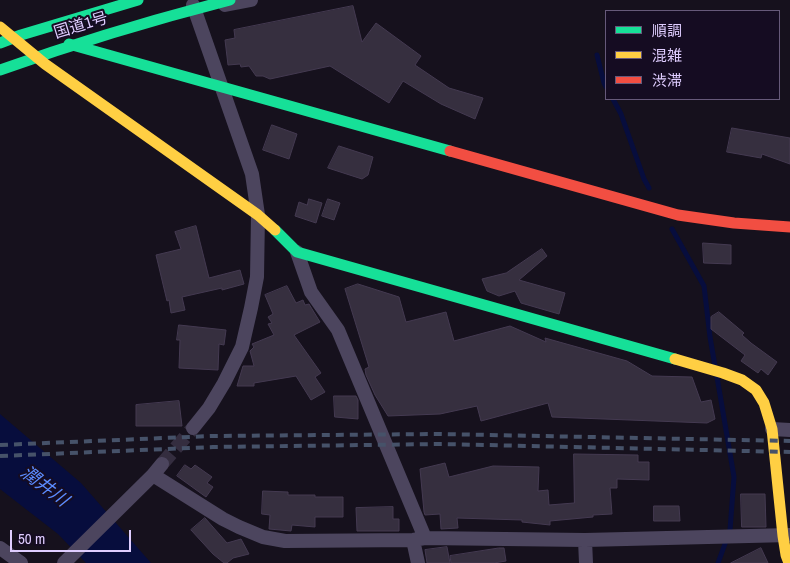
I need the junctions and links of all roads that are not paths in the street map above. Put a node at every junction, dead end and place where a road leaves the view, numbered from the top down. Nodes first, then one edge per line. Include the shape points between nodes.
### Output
1 (138, 0) edge
2 (230, 0) edge
3 (251, 0) edge
4 (194, 6) edge
5 (0, 26) edge
6 (0, 43) edge
7 (0, 70) edge
8 (222, 87) junction
9 (258, 215) junction
10 (790, 227) edge
11 (297, 252) junction
12 (193, 428) tunnel mouth
13 (772, 429) junction
14 (790, 430) edge
15 (162, 464) tunnel mouth
16 (153, 475) junction
17 (787, 535) edge
18 (419, 539) junction
19 (585, 540) junction
20 (0, 548) edge
21 (21, 563) edge
22 (64, 563) edge
23 (418, 563) edge
24 (586, 563) edge
25 (789, 563) edge

1 - 6 main road, 国道1号
2 - 7 main road, 国道1号 via 187,10
3 - 4 street
4 - 8 street
5 - 8 main road
5 - 9 main road via 45,64
8 - 9 street via 252,174
8 - 10 main road via 678,215
9 - 11 main road
9 - 12 street via 257,277 242,347 224,384
11 - 13 main road via 742,380 756,390 764,403
11 - 18 street via 312,292 338,330
13 - 14 street
13 - 17 main road
15 - 16 street
16 - 18 street via 223,519 263,537 285,540
16 - 22 street
17 - 19 street
17 - 25 main road
18 - 19 street
18 - 23 street
19 - 24 street
20 - 21 street

